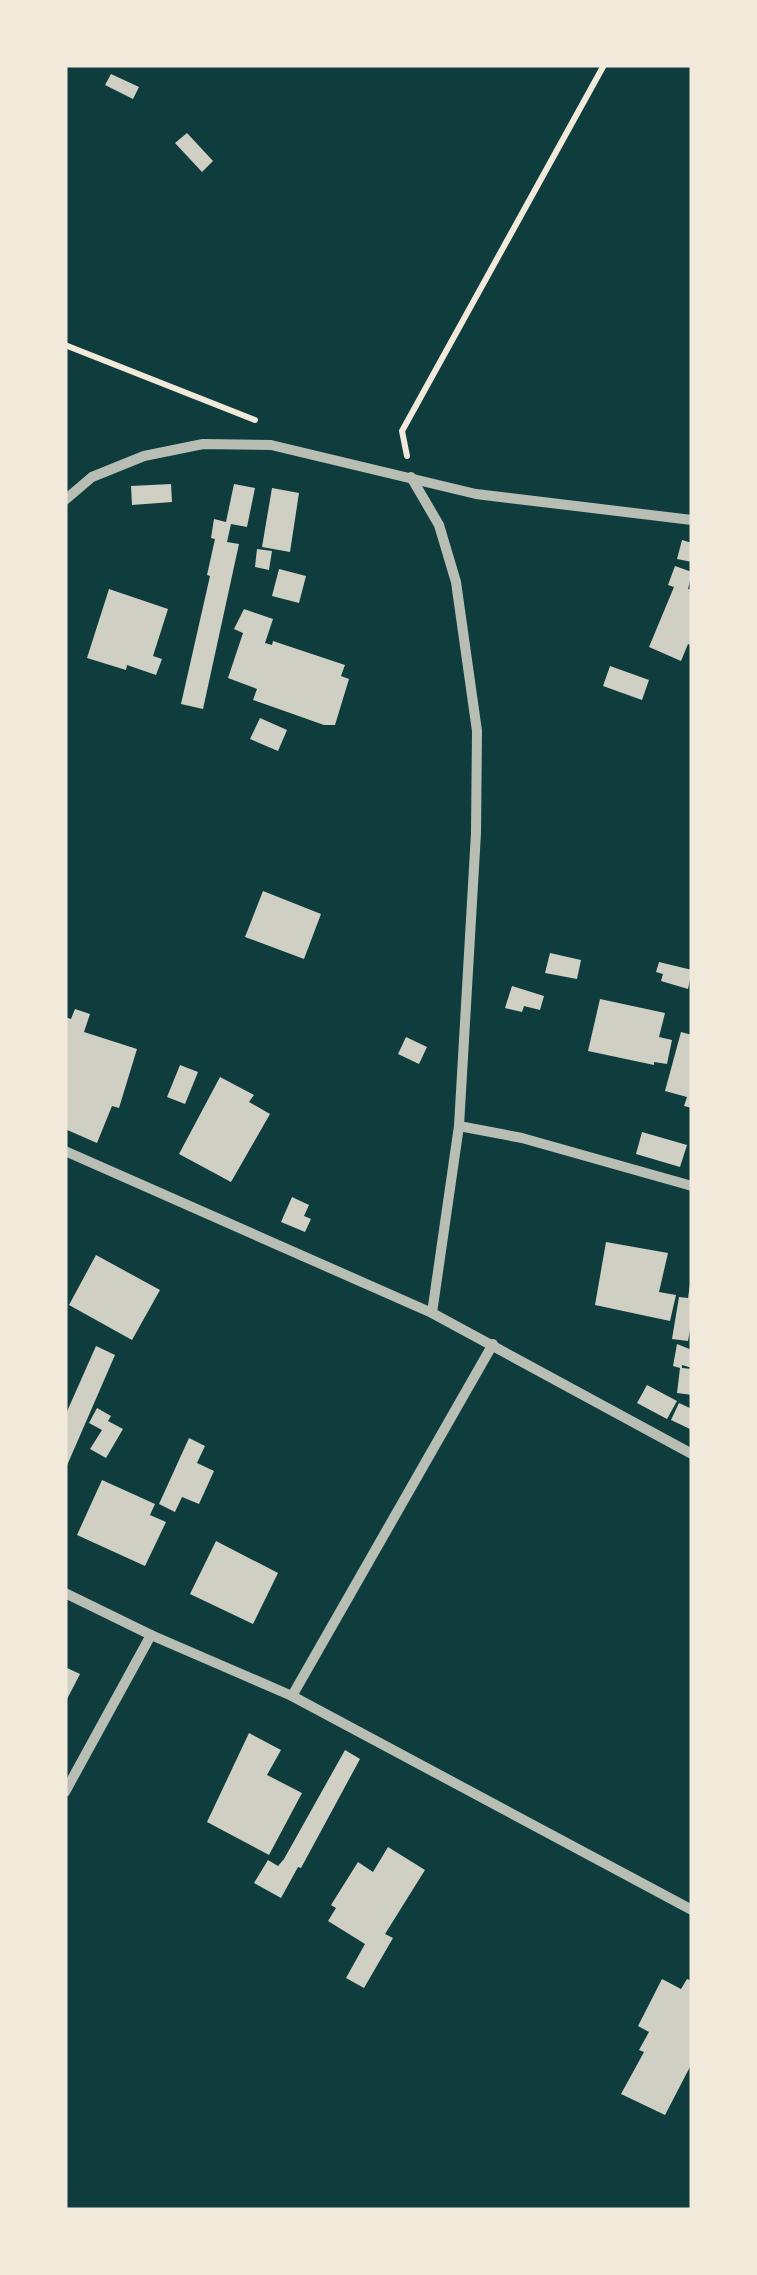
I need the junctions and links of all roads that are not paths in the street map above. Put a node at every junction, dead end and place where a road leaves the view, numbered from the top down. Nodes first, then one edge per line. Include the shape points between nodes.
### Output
1 (410, 477) junction
2 (65, 500) edge
3 (692, 520) edge
4 (459, 1126) junction
5 (65, 1150) edge
6 (692, 1186) edge
7 (432, 1312) junction
8 (493, 1344) junction
9 (692, 1454) edge
10 (65, 1593) edge
11 (151, 1635) junction
12 (292, 1696) junction
13 (65, 1792) edge
14 (692, 1910) edge

1 - 2 street via 271,445 203,444 144,456 92,478
1 - 3 street via 476,494
1 - 4 street via 439,525 456,582 477,730
4 - 6 street
4 - 7 street
5 - 7 street
7 - 8 street
8 - 9 street
8 - 12 street
10 - 11 street
11 - 12 street
11 - 13 street
12 - 14 street

